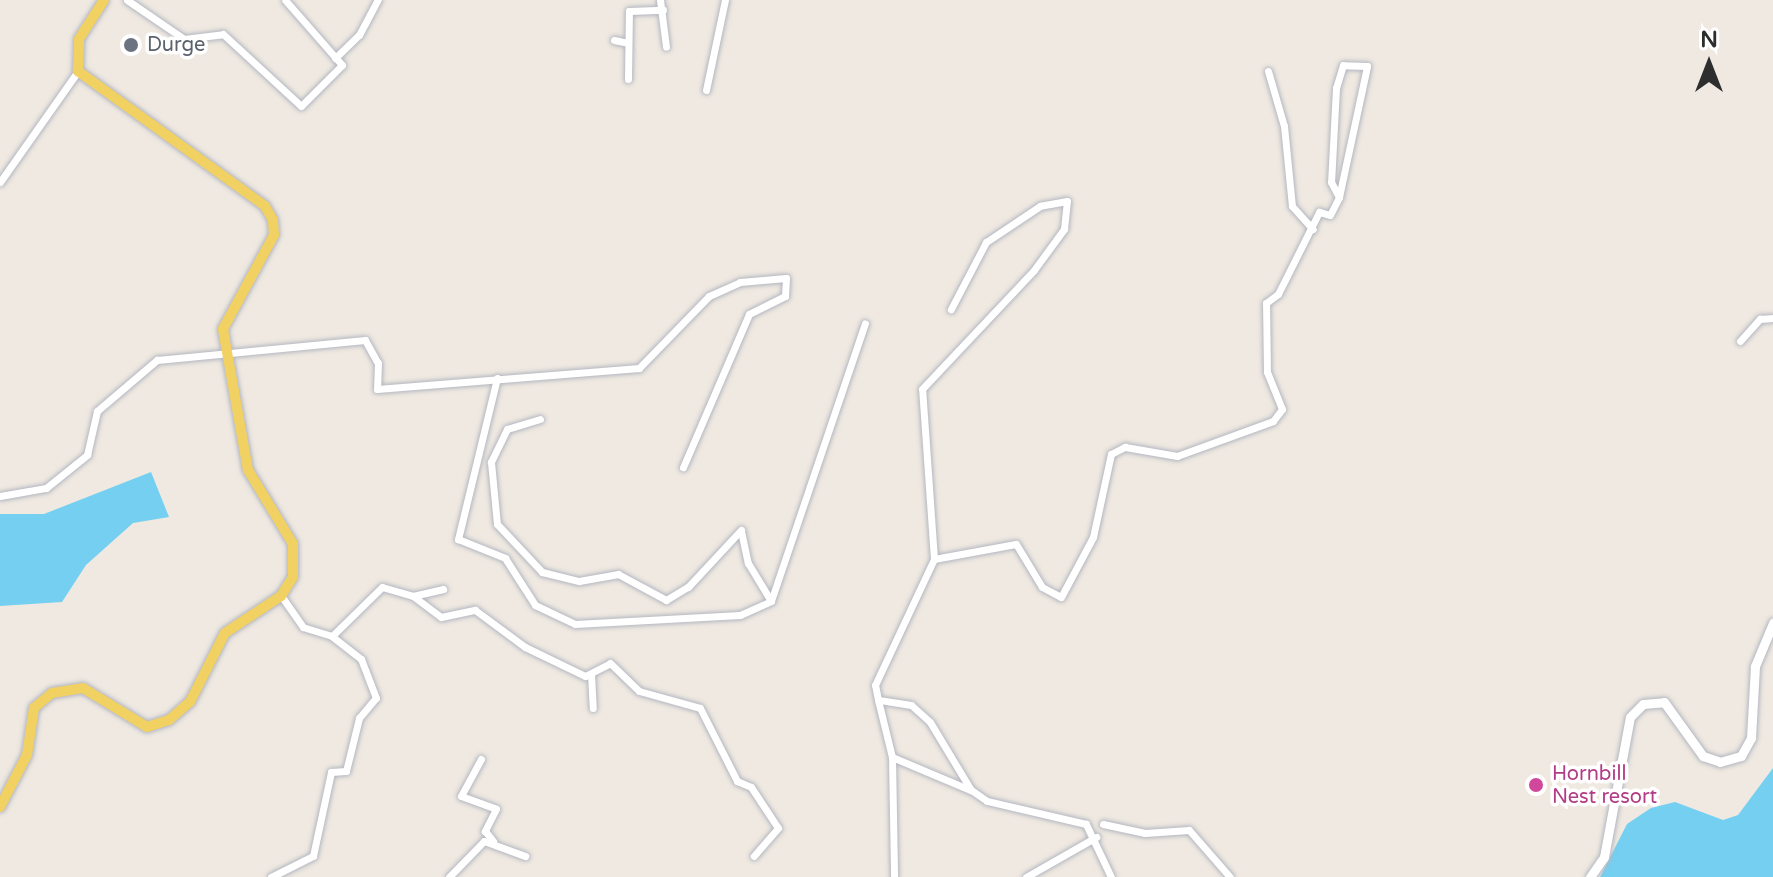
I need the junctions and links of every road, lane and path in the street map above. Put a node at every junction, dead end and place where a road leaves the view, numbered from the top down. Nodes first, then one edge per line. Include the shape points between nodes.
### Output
1 (104, 0) edge
2 (127, 0) edge
3 (285, 0) edge
4 (378, 0) edge
5 (660, 0) edge
6 (725, 0) edge
7 (663, 10) junction
8 (614, 40) dead end
9 (628, 43) junction
10 (666, 47) dead end
11 (335, 58) junction
12 (78, 71) junction
13 (1268, 71) dead end
14 (628, 79) dead end
15 (706, 90) dead end
16 (0, 182) edge
17 (1339, 197) junction
18 (1313, 229) junction
19 (951, 309) dead end
20 (1773, 318) edge
21 (865, 323) dead end
22 (1740, 341) dead end
23 (226, 352) junction
24 (497, 378) junction
25 (540, 419) dead end
26 (683, 467) dead end
27 (0, 496) edge
28 (934, 559) junction
29 (443, 589) dead end
30 (281, 596) junction
31 (413, 596) junction
32 (771, 601) junction
33 (1773, 623) edge
34 (332, 636) junction
35 (591, 674) junction
36 (878, 700) junction
37 (593, 708) dead end
38 (892, 757) junction
39 (481, 759) dead end
40 (971, 790) junction
41 (0, 807) edge
42 (1103, 824) dead end
43 (1096, 837) junction
44 (493, 841) junction
45 (525, 856) dead end
46 (754, 856) dead end
47 (271, 877) edge
48 (449, 877) edge
49 (894, 877) edge
50 (1026, 877) edge
51 (1111, 877) edge
52 (1230, 877) edge
53 (1590, 877) edge

1 - 12 main road via 79,39
2 - 11 street via 184,39 223,34 301,106 342,65
3 - 11 street
4 - 11 street via 359,35
5 - 7 street
6 - 15 street
7 - 9 street via 629,11
7 - 10 street
8 - 9 street
9 - 14 street
12 - 16 street
12 - 23 main road via 265,206 273,220 274,235 229,308
13 - 18 street via 1284,126 1292,206
17 - 17 street via 1360,112 1367,66 1343,65 1336,88 1331,182
17 - 18 street via 1330,215 1319,212
18 - 28 street via 1263,318 1267,372 1282,409 1273,421 1177,456 1125,447 1111,454 1108,495 1061,597 1042,587 1016,544
19 - 28 street via 986,242 1040,206 1067,201 1064,229 1034,270 922,389
20 - 22 street via 1760,319
21 - 32 street
23 - 24 street via 365,340 378,363 377,389
23 - 27 street via 157,360 97,411 87,455 46,488
23 - 30 main road via 248,470 293,544 293,577
24 - 26 street via 639,368 709,296 740,282 786,278 785,296 749,314
24 - 32 street via 458,539 505,558 535,605 575,624 740,615
25 - 32 street via 507,429 491,462 497,524 542,572 579,581 618,574 666,600 688,587 741,530 748,563
28 - 36 street via 894,637 875,685
29 - 31 street
30 - 34 street via 303,627
30 - 41 main road via 225,633 190,702 169,720 147,727 83,688 52,693 34,708 27,755
31 - 34 street via 382,587
31 - 35 street via 441,617 475,610 525,647
33 - 53 main road via 1755,666 1751,738 1736,760 1703,756 1664,702 1643,704 1630,717 1604,857
34 - 47 street via 361,659 376,698 359,718 346,771 331,772 313,856
35 - 37 street
35 - 46 street via 610,663 639,691 704,712 737,781 751,787 778,828
36 - 38 street
36 - 40 street via 911,705 930,722
38 - 40 street
38 - 49 street
39 - 44 street via 461,796 496,809 485,831
40 - 43 street via 997,807 1086,824
42 - 52 street via 1145,833 1164,826 1189,830
43 - 50 street
43 - 51 street
44 - 45 street
44 - 48 street via 484,841

